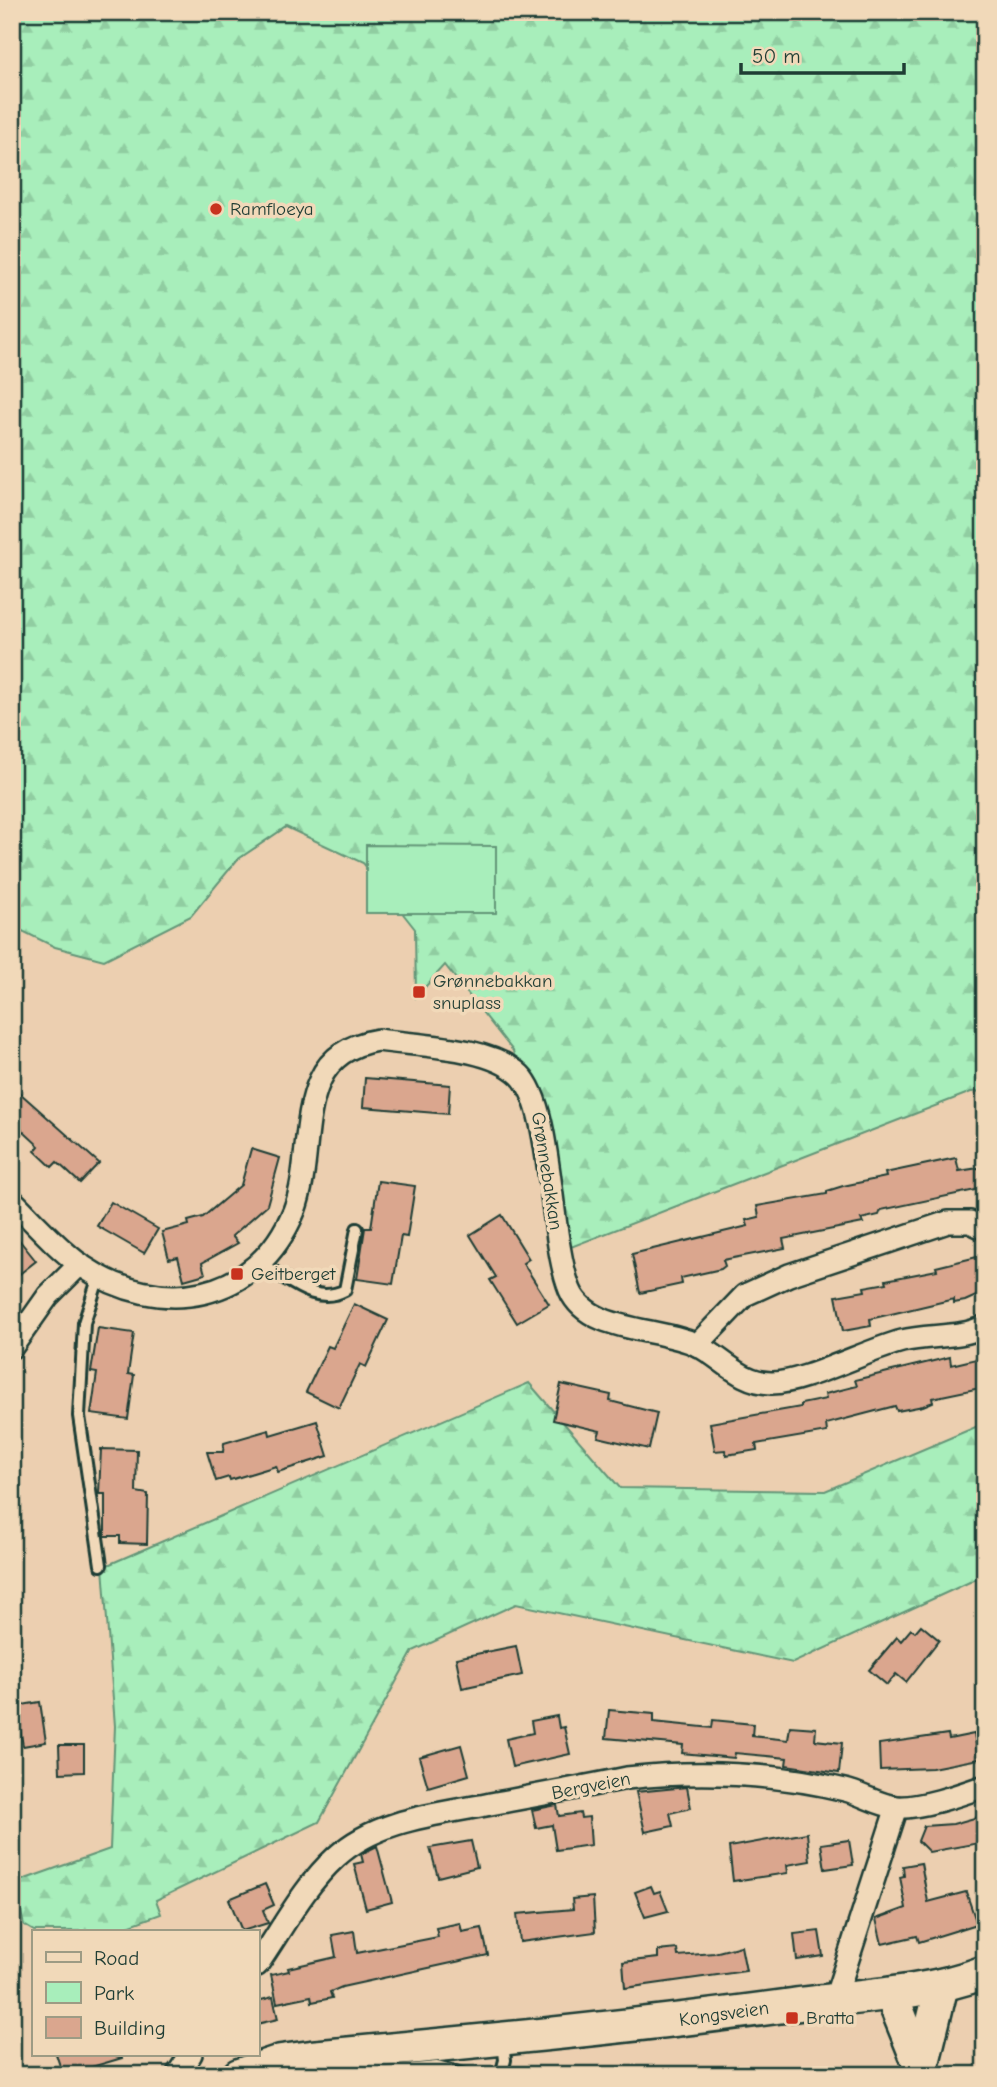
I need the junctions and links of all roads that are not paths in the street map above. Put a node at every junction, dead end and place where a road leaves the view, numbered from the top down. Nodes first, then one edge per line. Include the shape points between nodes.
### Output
1 (12, 1200) edge
2 (357, 1229) dead end
3 (985, 1229) edge
4 (80, 1264) junction
5 (260, 1264) junction
6 (99, 1276) junction
7 (985, 1326) edge
8 (697, 1345) junction
9 (12, 1347) edge
10 (101, 1564) dead end
11 (985, 1786) edge
12 (897, 1807) junction
13 (259, 1962) edge
14 (985, 1972) edge
15 (942, 1985) junction
16 (891, 1994) junction
17 (835, 1999) junction
18 (503, 2039) junction
19 (190, 2056) edge
20 (921, 2071) edge
21 (177, 2075) edge
22 (239, 2075) edge
23 (351, 2075) edge
24 (466, 2075) edge
25 (501, 2075) edge

1 - 4 street, Grønnebakkan
2 - 5 lane via 345,1290 338,1294 326,1297 308,1292
3 - 8 street via 970,1222 948,1222 789,1275 745,1295
4 - 6 street, Grønnebakkan
4 - 9 street via 48,1296
5 - 6 street, Grønnebakkan via 239,1281 179,1297 121,1288
5 - 8 street, Grønnebakkan via 278,1243 294,1209 314,1098 329,1064 346,1050 378,1040 469,1052 498,1060 521,1076 533,1093 562,1256 570,1290 582,1309
6 - 10 lane via 84,1322 79,1416
7 - 8 street, Grønnebakkan via 973,1332 905,1340 773,1383 747,1378
11 - 12 street, Bergveien
12 - 13 street, Bergveien via 845,1790 745,1776 660,1774 422,1817 355,1841 336,1856
12 - 17 street
14 - 15 main road, Kongsveien
15 - 16 main road, Kongsveien
15 - 20 main road
16 - 17 main road, Kongsveien
16 - 20 main road
17 - 18 main road, Kongsveien
18 - 22 main road, Kongsveien via 291,2060
18 - 25 lane
19 - 21 street
23 - 24 lane via 436,2067

